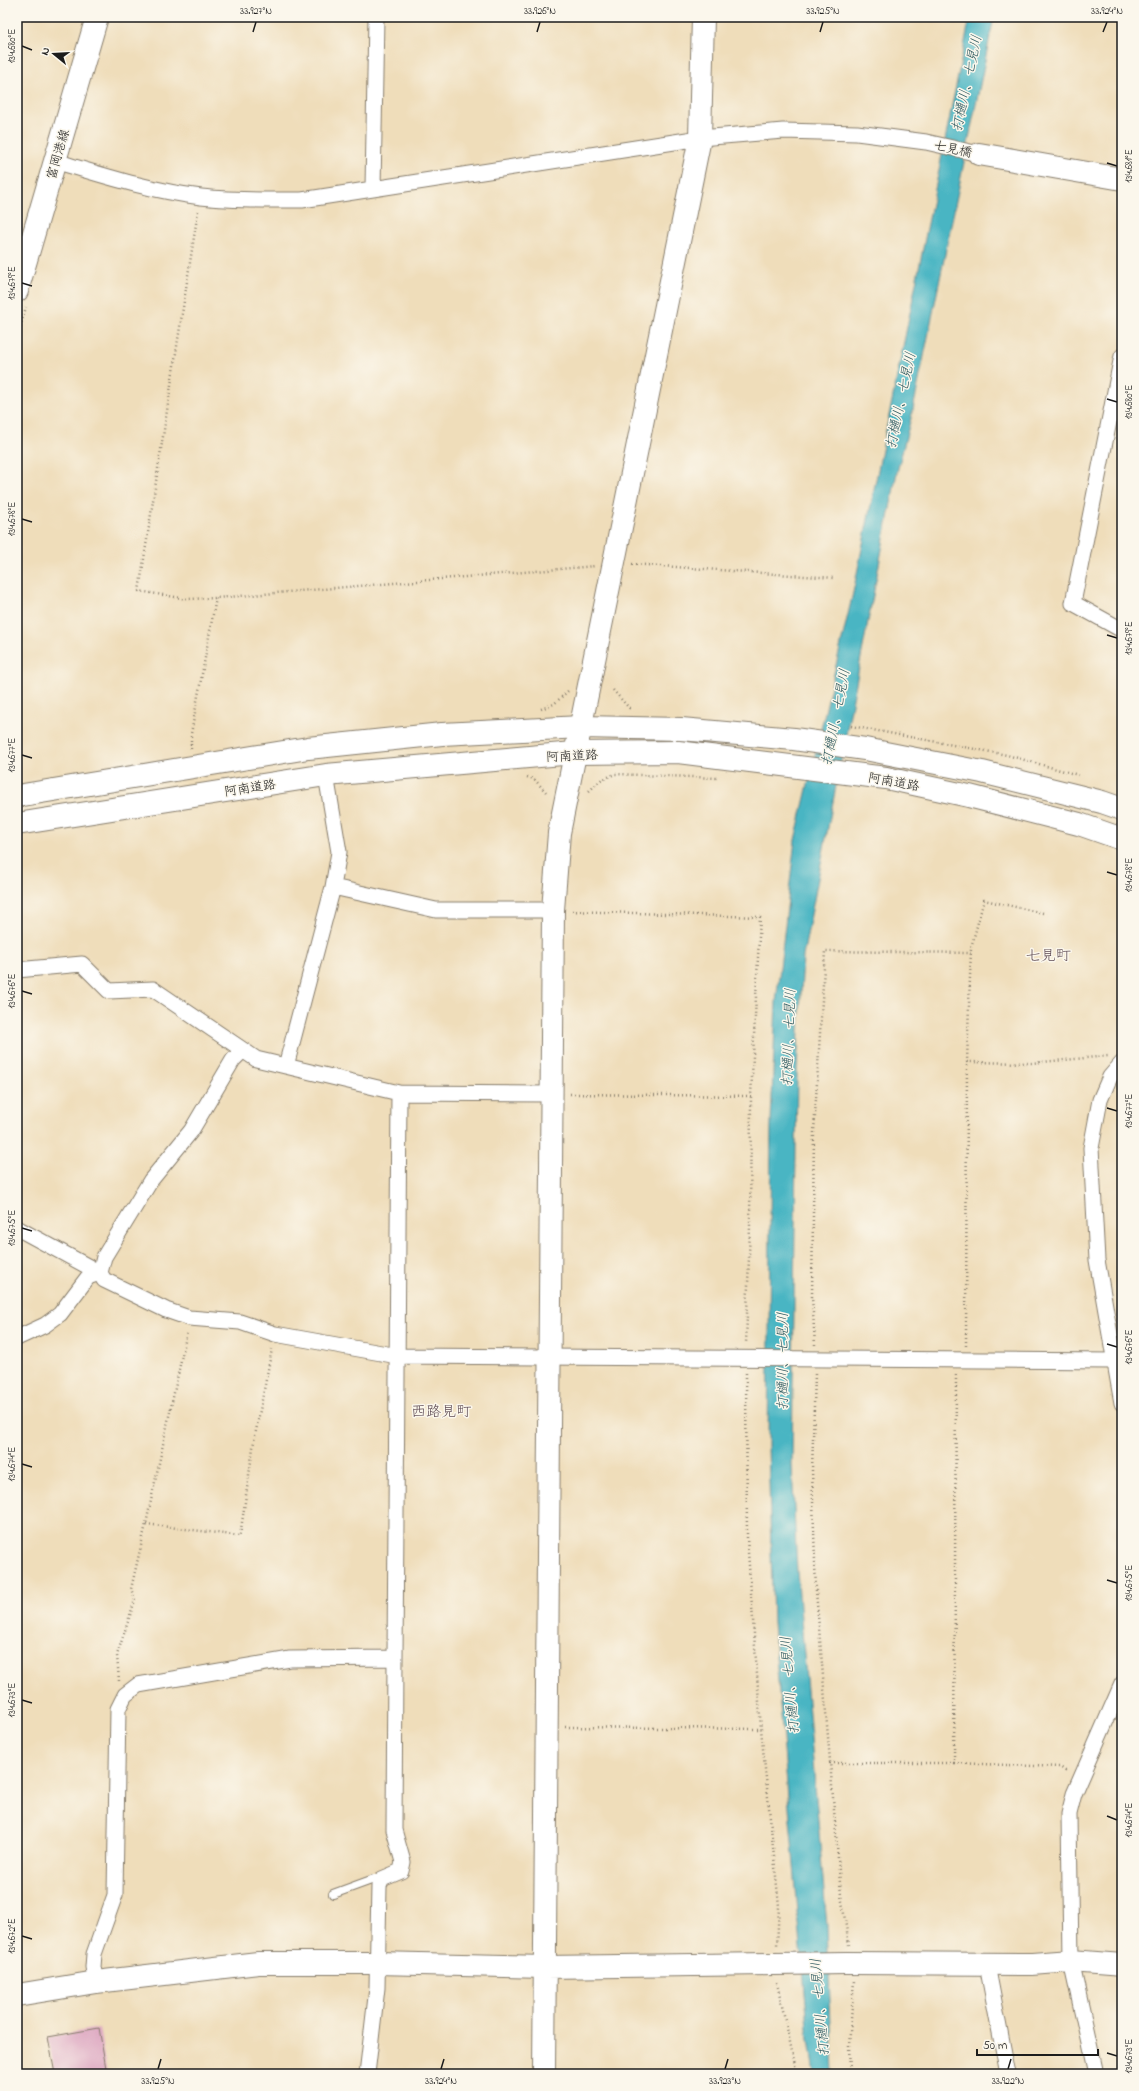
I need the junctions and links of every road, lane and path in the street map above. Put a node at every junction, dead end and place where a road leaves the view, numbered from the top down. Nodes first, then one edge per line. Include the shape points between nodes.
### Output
1 (97, 17) edge
2 (376, 17) edge
3 (703, 17) edge
4 (700, 138) junction
5 (979, 154) joint
6 (55, 161) junction
7 (1122, 179) edge
8 (373, 188) junction
9 (200, 197) junction
10 (17, 291) edge
11 (1122, 356) edge
12 (614, 563) junction
13 (834, 578) dead end
14 (216, 598) junction
15 (1122, 630) edge
16 (568, 691) dead end
17 (534, 710) dead end
18 (581, 727) junction
19 (574, 754) junction
20 (190, 767) junction
21 (326, 775) junction
22 (523, 776) dead end
23 (719, 778) dead end
24 (589, 791) dead end
25 (546, 792) dead end
26 (17, 796) edge
27 (1122, 809) edge
28 (17, 824) edge
29 (1122, 839) edge
30 (333, 887) junction
31 (553, 910) junction
32 (1043, 913) dead end
33 (971, 953) junction
34 (17, 970) edge
35 (243, 1050) junction
36 (1119, 1059) edge
37 (967, 1062) junction
38 (286, 1066) junction
39 (399, 1093) junction
40 (552, 1094) junction
41 (751, 1096) junction
42 (17, 1228) edge
43 (100, 1273) junction
44 (190, 1318) junction
45 (275, 1334) junction
46 (17, 1338) edge
47 (398, 1356) junction
48 (750, 1357) junction
49 (549, 1358) junction
50 (814, 1358) junction
51 (961, 1360) junction
52 (1114, 1361) junction
53 (1122, 1403) edge
54 (146, 1524) junction
55 (394, 1658) junction
56 (1122, 1684) edge
57 (125, 1695) junction
58 (546, 1726) junction
59 (761, 1729) junction
60 (829, 1763) junction
61 (954, 1763) junction
62 (1080, 1781) junction
63 (382, 1879) junction
64 (333, 1894) dead end
65 (1071, 1961) junction
66 (378, 1963) junction
67 (780, 1963) junction
68 (851, 1963) junction
69 (987, 1965) junction
70 (1122, 1965) edge
71 (546, 1967) junction
72 (96, 1982) junction
73 (17, 1995) edge
74 (367, 2074) edge
75 (544, 2074) edge
76 (797, 2074) edge
77 (850, 2074) edge
78 (1008, 2074) edge
79 (1096, 2074) edge

1 - 6 main road, 富岡港線
2 - 8 street
3 - 4 main road
4 - 5 street, 七見橋 via 783,131 857,132 926,142
4 - 8 street, 七見橋
4 - 12 main road
5 - 7 main road
6 - 9 street, 七見橋 via 139,184
6 - 10 main road, 富岡港線
8 - 9 street, 七見橋 via 302,200
9 - 14 path via 139,591 187,599
11 - 15 street via 1073,603
12 - 13 path
12 - 14 path
12 - 18 main road
14 - 20 path via 191,734
16 - 17 path via 554,704
18 - 19 main road
18 - 20 main road, 阿南道路 via 442,734 308,748
18 - 27 main road, 阿南道路 via 681,729 794,739 865,749 982,772
19 - 21 main road, 阿南道路
19 - 29 main road, 阿南道路 via 678,752 886,778 1079,824
19 - 31 main road via 559,833
20 - 26 main road, 阿南道路
21 - 28 main road, 阿南道路
21 - 30 street via 339,852
22 - 25 path via 534,779
23 - 24 path via 615,774 601,780
30 - 31 street via 436,910
30 - 38 street
31 - 40 main road
31 - 41 path via 760,917
32 - 33 path via 984,900
33 - 37 path
33 - 50 path via 825,951 814,1132
34 - 35 street via 82,964 109,991 153,989
35 - 38 street via 256,1059
35 - 43 street via 233,1060 191,1131 151,1180 104,1257
36 - 37 path via 1031,1064
36 - 52 street via 1100,1100 1091,1148 1097,1260
37 - 51 path
38 - 39 street
39 - 40 street
39 - 47 street
40 - 41 path
40 - 49 main road
41 - 48 path
42 - 43 street
43 - 44 street via 104,1280 166,1310
43 - 46 street via 88,1277 60,1314 45,1325
44 - 45 street via 240,1322
44 - 54 path
45 - 47 street
45 - 54 path via 254,1442 240,1536
47 - 49 street
47 - 55 street
48 - 49 street
48 - 50 street
48 - 59 path via 747,1538
49 - 58 main road
50 - 51 street
50 - 60 path via 812,1470 816,1591
51 - 52 street
51 - 61 path
52 - 53 street
54 - 57 path via 130,1589 135,1600 132,1614 116,1655 119,1689
55 - 57 street via 282,1660 138,1685
55 - 63 street via 394,1830 404,1862 401,1871
56 - 62 street
57 - 72 street via 118,1709 115,1895 94,1954
58 - 59 path
58 - 71 main road
59 - 67 path via 779,1906
60 - 61 path
60 - 68 path
61 - 62 path via 1060,1767
62 - 65 street via 1069,1814
63 - 64 lane via 374,1879
63 - 66 street via 378,1886
65 - 69 main road
65 - 70 main road
65 - 79 street
66 - 71 main road
66 - 72 main road via 258,1963
66 - 74 street
67 - 68 main road
67 - 71 main road
67 - 76 path via 776,1976
68 - 69 main road
68 - 77 path
69 - 78 street
71 - 75 main road
72 - 73 main road

